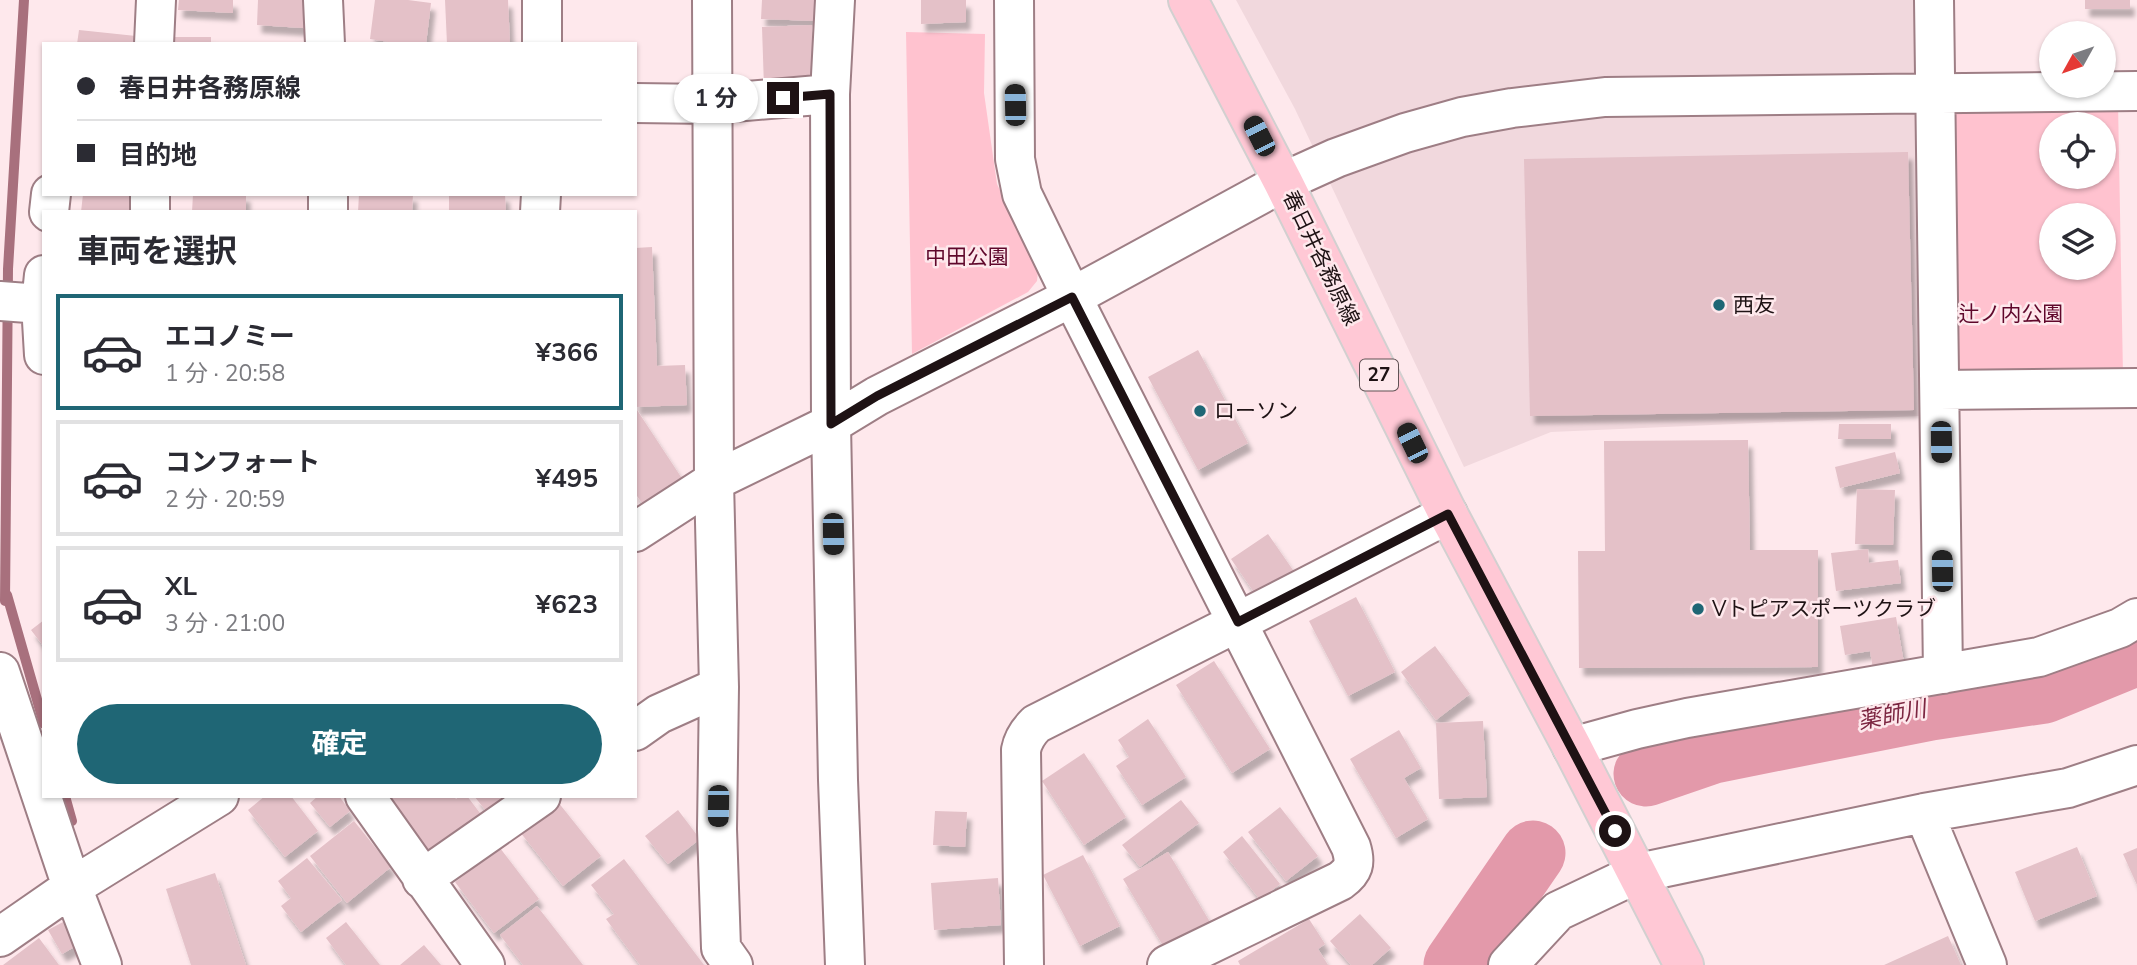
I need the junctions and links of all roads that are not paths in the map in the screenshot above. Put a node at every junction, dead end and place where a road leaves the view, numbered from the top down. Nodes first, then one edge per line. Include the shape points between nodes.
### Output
1 (156, 0) edge
2 (323, 0) edge
3 (542, 0) edge
4 (712, 0) edge
5 (835, 0) edge
6 (1014, 0) edge
7 (1188, 0) edge
8 (1934, 0) edge
9 (154, 42) edge
10 (325, 42) edge
11 (542, 42) edge
12 (2137, 91) edge
13 (830, 94) junction
14 (1935, 94) junction
15 (637, 103) edge
16 (712, 104) junction
17 (1283, 182) junction
18 (42, 290) edge
19 (1072, 297) junction
20 (0, 301) edge
21 (2137, 388) edge
22 (1940, 390) junction
23 (831, 424) junction
24 (714, 481) junction
25 (1448, 514) junction
26 (637, 531) edge
27 (2137, 618) edge
28 (1238, 622) junction
29 (0, 672) edge
30 (1943, 674) junction
31 (719, 687) junction
32 (637, 730) edge
33 (1572, 747) junction
34 (2137, 765) edge
35 (42, 797) edge
36 (42, 798) edge
37 (216, 798) edge
38 (366, 798) edge
39 (538, 798) edge
40 (1924, 813) junction
41 (1638, 873) junction
42 (422, 879) junction
43 (72, 887) junction
44 (0, 937) edge
45 (102, 965) edge
46 (485, 965) edge
47 (733, 965) edge
48 (845, 965) edge
49 (1024, 965) edge
50 (1167, 965) edge
51 (1508, 965) edge
52 (1684, 965) edge
53 (1987, 965) edge

1 - 9 street
2 - 10 street
3 - 11 street
4 - 16 street
5 - 13 street
6 - 19 street via 1015,159 1022,194
7 - 17 main road, 春日井各務原線 / 27
8 - 14 street
12 - 14 street
13 - 16 street
13 - 23 street
14 - 17 street via 1605,97 1512,108 1405,133
14 - 22 street
15 - 16 street
16 - 24 street
17 - 19 street
17 - 25 main road, 春日井各務原線 / 27
18 - 20 street
19 - 23 street
19 - 28 street
21 - 22 street
22 - 30 street
23 - 24 street
23 - 48 street
24 - 26 street
24 - 31 street
25 - 28 street
25 - 33 main road, 春日井各務原線 / 27
27 - 30 street via 2039,657
28 - 49 street via 1028,731 1021,750
28 - 50 street via 1351,847 1354,866 1340,881
29 - 35 street
30 - 33 street via 1687,718
31 - 32 street via 659,714
31 - 47 street via 717,829 722,948
33 - 41 main road, 春日井各務原線 / 27
34 - 40 street via 2068,788
36 - 43 street
37 - 43 street
38 - 42 street
39 - 42 street
40 - 41 street
40 - 53 street
41 - 51 street via 1558,911
41 - 52 main road, 春日井各務原線 / 27
42 - 46 street
43 - 44 street
43 - 45 street

